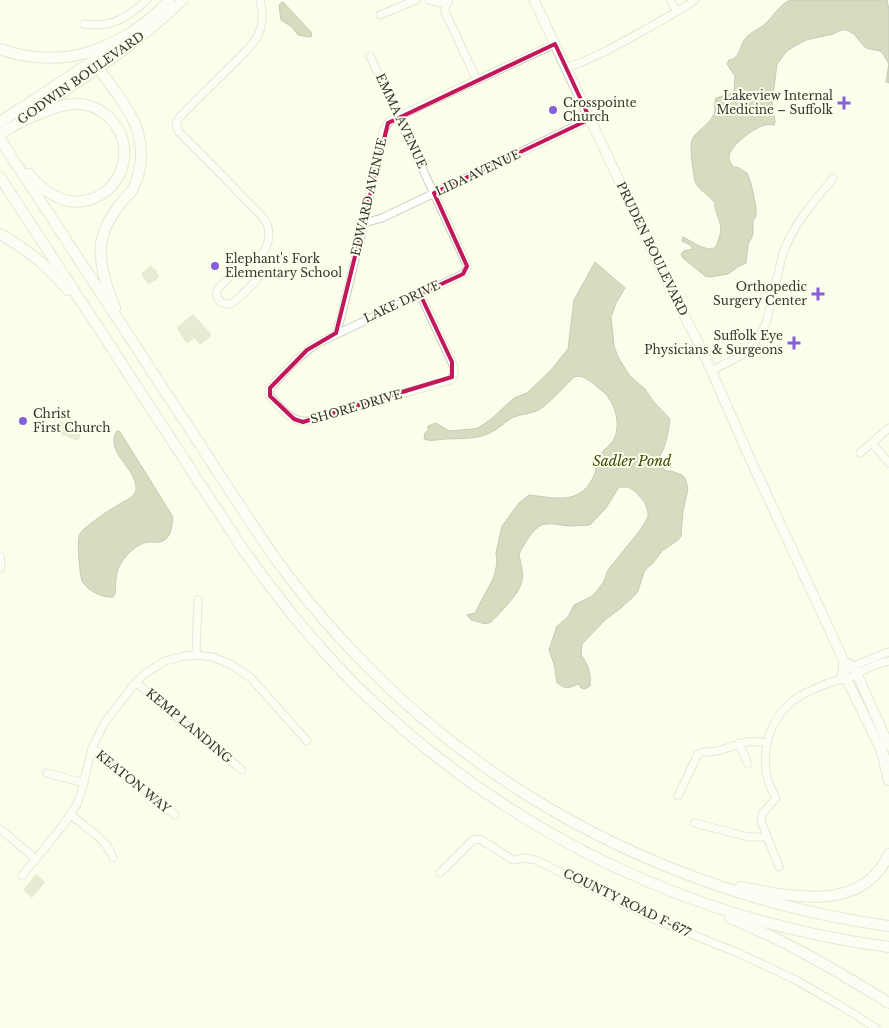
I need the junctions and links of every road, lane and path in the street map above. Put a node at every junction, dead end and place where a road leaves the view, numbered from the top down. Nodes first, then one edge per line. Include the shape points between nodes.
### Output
1 (147, 0) edge
2 (183, 0) edge
3 (260, 0) edge
4 (416, 0) edge
5 (429, 0) edge
6 (534, 0) edge
7 (670, 0) edge
8 (695, 0) edge
9 (164, 2) edge
10 (448, 2) edge
11 (677, 12) junction
12 (380, 15) dead end
13 (84, 24) dead end
14 (131, 33) junction
15 (555, 44) junction
16 (0, 49) edge
17 (370, 56) dead end
18 (95, 65) junction
19 (566, 68) junction
20 (478, 80) junction
21 (398, 116) junction
22 (590, 119) junction
23 (8, 121) edge
24 (0, 134) edge
25 (0, 139) edge
26 (7, 149) junction
27 (0, 177) edge
28 (833, 178) dead end
29 (434, 193) junction
30 (364, 223) junction
31 (0, 234) edge
32 (258, 258) junction
33 (467, 269) joint
34 (420, 294) junction
35 (123, 327) junction
36 (336, 333) junction
37 (113, 350) junction
38 (711, 371) junction
39 (889, 428) edge
40 (872, 443) junction
41 (860, 454) dead end
42 (889, 463) edge
43 (0, 556) edge
44 (0, 569) edge
45 (198, 600) dead end
46 (889, 652) edge
47 (196, 655) junction
48 (889, 660) edge
49 (844, 661) junction
50 (856, 670) junction
51 (843, 677) junction
52 (136, 682) junction
53 (307, 741) dead end
54 (739, 743) junction
55 (767, 743) junction
56 (92, 748) junction
57 (885, 749) edge
58 (748, 764) dead end
59 (889, 769) edge
60 (242, 770) dead end
61 (47, 773) dead end
62 (889, 780) edge
63 (84, 783) junction
64 (678, 796) dead end
65 (71, 815) junction
66 (175, 816) dead end
67 (694, 822) dead end
68 (0, 829) edge
69 (767, 837) junction
70 (889, 854) edge
71 (641, 855) junction
72 (113, 858) dead end
73 (36, 859) junction
74 (779, 867) dead end
75 (440, 873) dead end
76 (22, 876) dead end
77 (663, 888) junction
78 (889, 926) edge
79 (889, 947) edge
80 (889, 1003) edge
81 (876, 1028) edge

1 - 13 street via 115,22 100,26
2 - 18 main road, GODWIN BOULEVARD via 146,34
3 - 32 street via 262,19 256,38 179,118 176,125 179,132 266,222 268,241
4 - 12 street
5 - 10 street
6 - 15 main road, PRUDEN BOULEVARD
7 - 11 street
8 - 11 street
9 - 14 main road, GODWIN BOULEVARD
10 - 20 street via 445,12
11 - 19 street via 612,49
14 - 16 highway via 89,52 63,57 32,57
14 - 18 main road, GODWIN BOULEVARD
15 - 19 main road, PRUDEN BOULEVARD
15 - 20 street, EDWARD AVENUE
17 - 21 street, EMMA AVENUE
18 - 23 highway, GODWIN BOULEVARD
18 - 35 highway via 130,114 140,144 137,178 111,216 102,244 104,274
19 - 22 main road, PRUDEN BOULEVARD
20 - 21 street, EDWARD AVENUE
21 - 29 street, EMMA AVENUE
21 - 30 street, EDWARD AVENUE via 384,130
22 - 29 street, LIDA AVENUE
22 - 38 main road, PRUDEN BOULEVARD
23 - 24 highway, GODWIN BOULEVARD
23 - 26 highway via 62,106 91,106 106,114 120,132 124,148 123,167 105,192 86,201 71,202 56,198 45,190
25 - 26 highway
26 - 35 highway
27 - 37 highway
28 - 38 street via 799,221 787,242 766,323 759,337 742,355
29 - 30 street, LIDA AVENUE
29 - 33 street, EMMA AVENUE
30 - 36 street, EDWARD AVENUE
31 - 37 highway via 32,254 55,275
32 - 32 street via 236,269 219,288 217,297 220,302 232,303 256,280
33 - 34 street, LAKE DRIVE via 463,274
34 - 36 street, LAKE DRIVE
34 - 36 street, SHORE DRIVE via 452,362 455,372 450,380 308,421 294,419 270,396 270,388 307,350
35 - 71 highway via 285,572 367,667 431,725 494,773 573,822
37 - 77 highway via 244,551 303,628 365,694 425,748 514,812 581,851
38 - 49 main road, PRUDEN BOULEVARD
39 - 40 street
40 - 41 street
40 - 42 street
43 - 44 street
45 - 47 street
46 - 50 street
47 - 52 street via 165,661
47 - 53 street via 223,660 243,671
48 - 50 street
49 - 50 main road
49 - 51 main road
50 - 51 street
50 - 57 main road
51 - 55 street via 791,703 778,717
51 - 57 main road
52 - 56 street via 105,722
52 - 60 street, KEMP LANDING
54 - 55 street
54 - 58 street
54 - 64 street via 698,754
55 - 69 street via 766,771 776,798 761,817
56 - 63 street
56 - 66 street, KEATON WAY
57 - 59 main road
57 - 62 highway
61 - 63 street
63 - 65 street
65 - 72 street via 106,844
65 - 73 street
67 - 69 street via 748,837
68 - 73 street
69 - 74 street
70 - 71 highway via 876,875 860,887 820,897 739,886
71 - 78 highway via 716,885 779,904
73 - 76 street
75 - 81 street, COUNTY ROAD F-677 via 473,840 480,839 513,860 536,860 652,918 767,966
77 - 79 highway via 758,920 835,939
77 - 80 highway via 772,936

